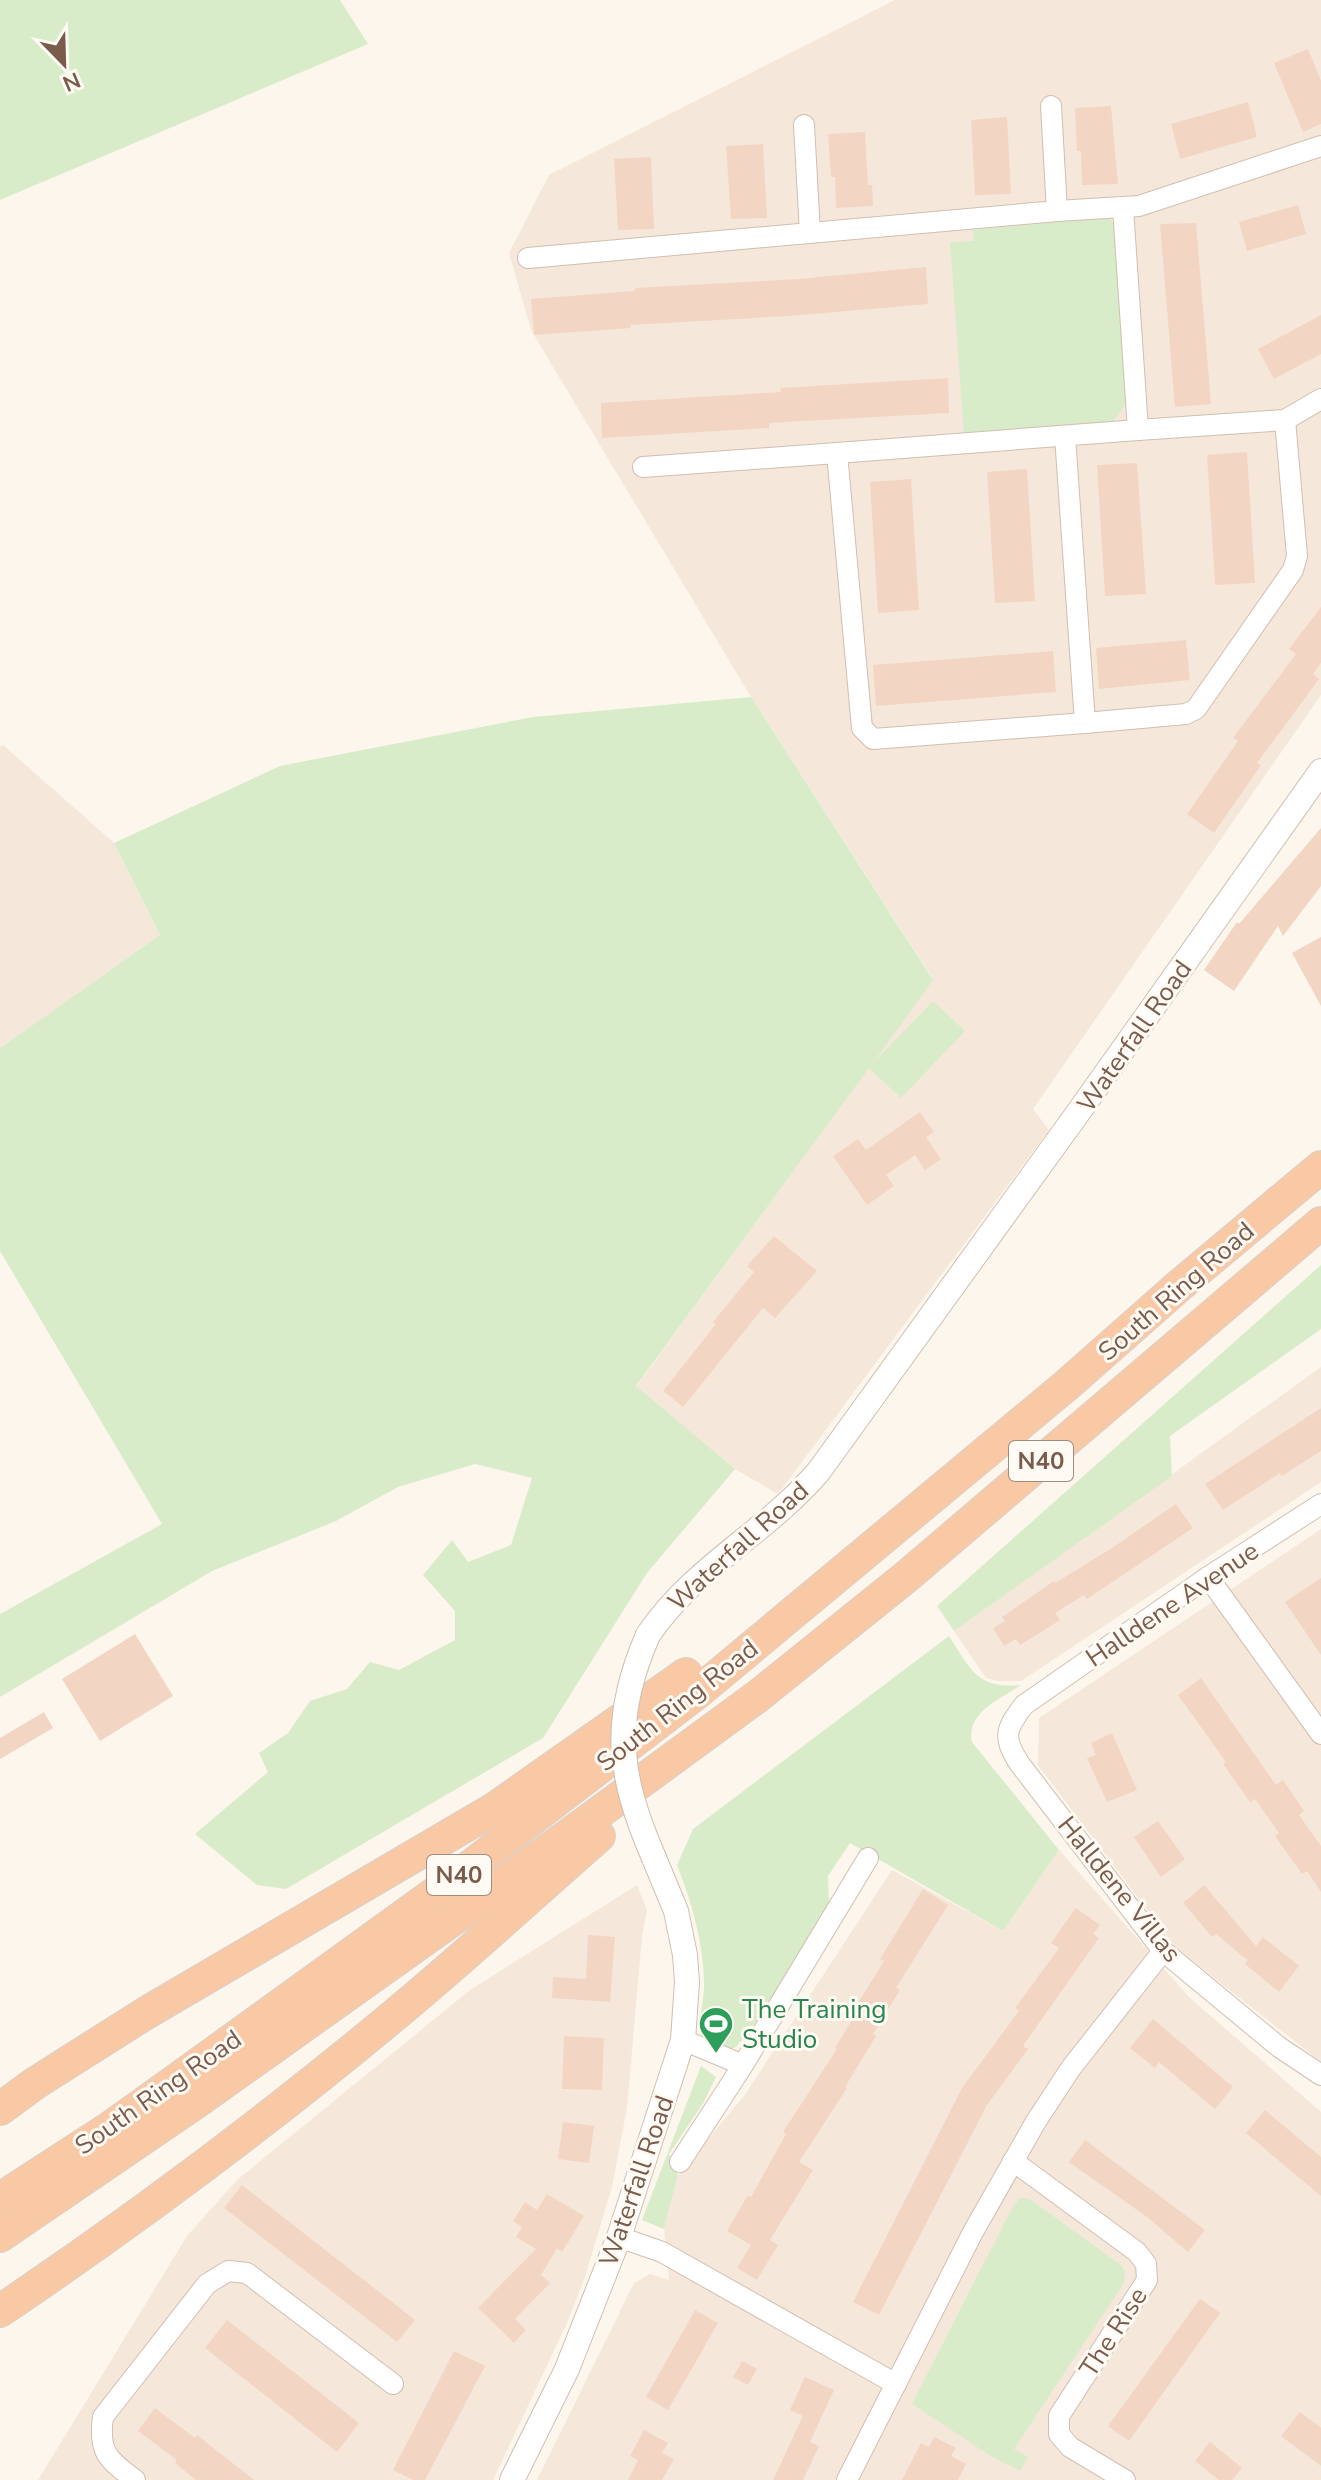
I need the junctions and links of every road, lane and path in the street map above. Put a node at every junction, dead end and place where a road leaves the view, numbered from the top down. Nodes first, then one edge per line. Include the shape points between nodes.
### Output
1 (1051, 106) dead end
2 (804, 125) dead end
3 (1321, 146) edge
4 (1123, 208) junction
5 (1057, 211) junction
6 (810, 233) junction
7 (528, 258) dead end
8 (1321, 399) edge
9 (1285, 420) junction
10 (1138, 430) junction
11 (1065, 436) junction
12 (837, 453) junction
13 (643, 467) dead end
14 (1085, 723) junction
15 (1321, 771) edge
16 (1321, 1167) edge
17 (1321, 1223) edge
18 (1321, 1504) edge
19 (897, 1524) junction
20 (1208, 1577) junction
21 (758, 1696) junction
22 (1024, 1705) joint
23 (1321, 1734) edge
24 (868, 1858) dead end
25 (1163, 1951) junction
26 (683, 2040) junction
27 (743, 2065) junction
28 (1321, 2075) edge
29 (0, 2109) edge
30 (1013, 2161) junction
31 (680, 2162) dead end
32 (0, 2199) edge
33 (0, 2236) edge
34 (619, 2237) junction
35 (0, 2311) edge
36 (393, 2384) dead end
37 (896, 2384) junction
38 (135, 2480) edge
39 (512, 2480) edge
40 (847, 2480) edge
41 (1125, 2480) edge

1 - 5 street
2 - 6 street
3 - 4 street
4 - 5 street
4 - 10 street
5 - 6 street
6 - 7 street
8 - 9 street
9 - 10 street
9 - 14 street via 1297,556 1293,570 1196,709
10 - 11 street
11 - 12 street
11 - 14 street
12 - 13 street
12 - 14 street via 866,735 873,739
15 - 26 street, Waterfall Road, bridge via 819,1471 782,1510 690,1584 648,1635 629,1686 623,1735 626,1775 683,1942
16 - 19 highway, South Ring Road / N40
17 - 21 highway, South Ring Road / N40 via 906,1577
18 - 20 street, Halldene Avenue
19 - 29 highway via 494,1809 146,2013
19 - 32 highway, South Ring Road / N40 via 698,1692 442,1888 108,2129
20 - 22 street, Halldene Avenue
20 - 23 street
21 - 33 highway, South Ring Road / N40 via 424,1940
21 - 35 highway via 402,2009 121,2229
22 - 25 street, Halldene Villas via 1008,1727 1009,1747
24 - 27 street
25 - 28 street, Halldene Villas
25 - 30 street via 1071,2068
26 - 27 street
26 - 34 street, Waterfall Road
27 - 31 street
30 - 37 street
30 - 41 street, The Rise via 1146,2264 1147,2280 1059,2416 1059,2434 1070,2447
34 - 37 street via 662,2252
34 - 39 street, Waterfall Road via 567,2369
36 - 38 street via 247,2273 228,2271 207,2284 103,2417 100,2438 108,2459
37 - 40 street

